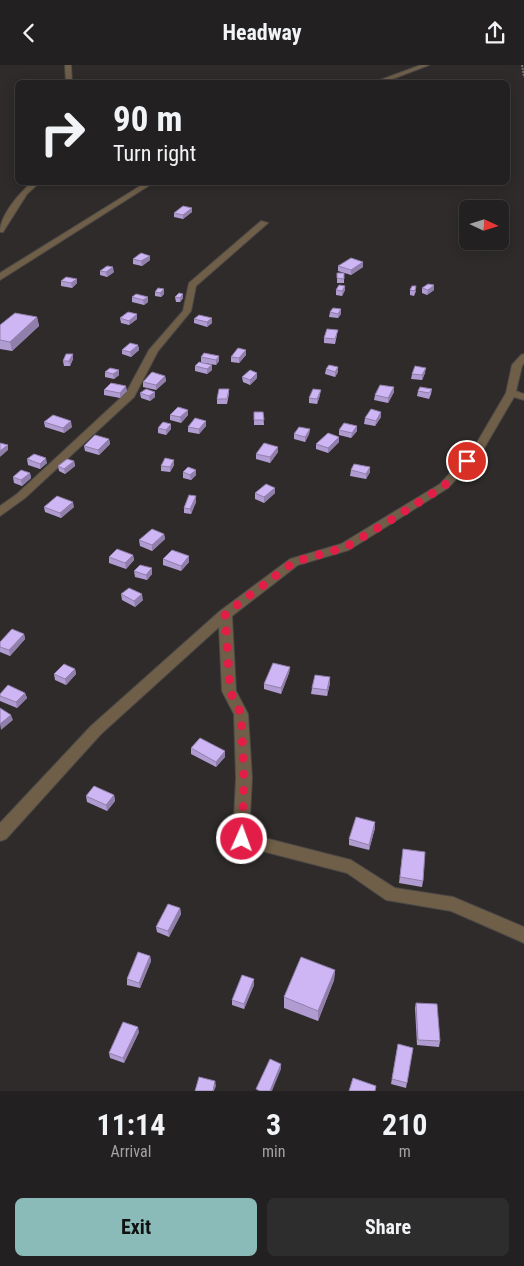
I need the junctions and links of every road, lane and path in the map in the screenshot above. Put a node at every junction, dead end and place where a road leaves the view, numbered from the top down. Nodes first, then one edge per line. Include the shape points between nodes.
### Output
1 (68, 65) edge
2 (426, 65) edge
3 (522, 65) edge
4 (524, 77) edge
5 (69, 80) edge
6 (384, 80) edge
7 (33, 185) edge
8 (146, 185) edge
9 (264, 223) dead end
10 (0, 231) edge
11 (0, 277) edge
12 (524, 357) edge
13 (518, 395) edge
14 (0, 512) edge
15 (225, 614) junction
16 (0, 834) edge
17 (524, 935) edge

1 - 5 street
2 - 6 street
3 - 4 path
7 - 10 street via 24,193
8 - 11 street
9 - 14 street via 192,285 187,311 154,350 130,395
12 - 13 street via 517,365
13 - 15 street via 479,448 444,486 346,547 294,562
15 - 16 street via 96,730
15 - 17 street via 230,691 241,714 242,839 351,867 392,895 453,904

